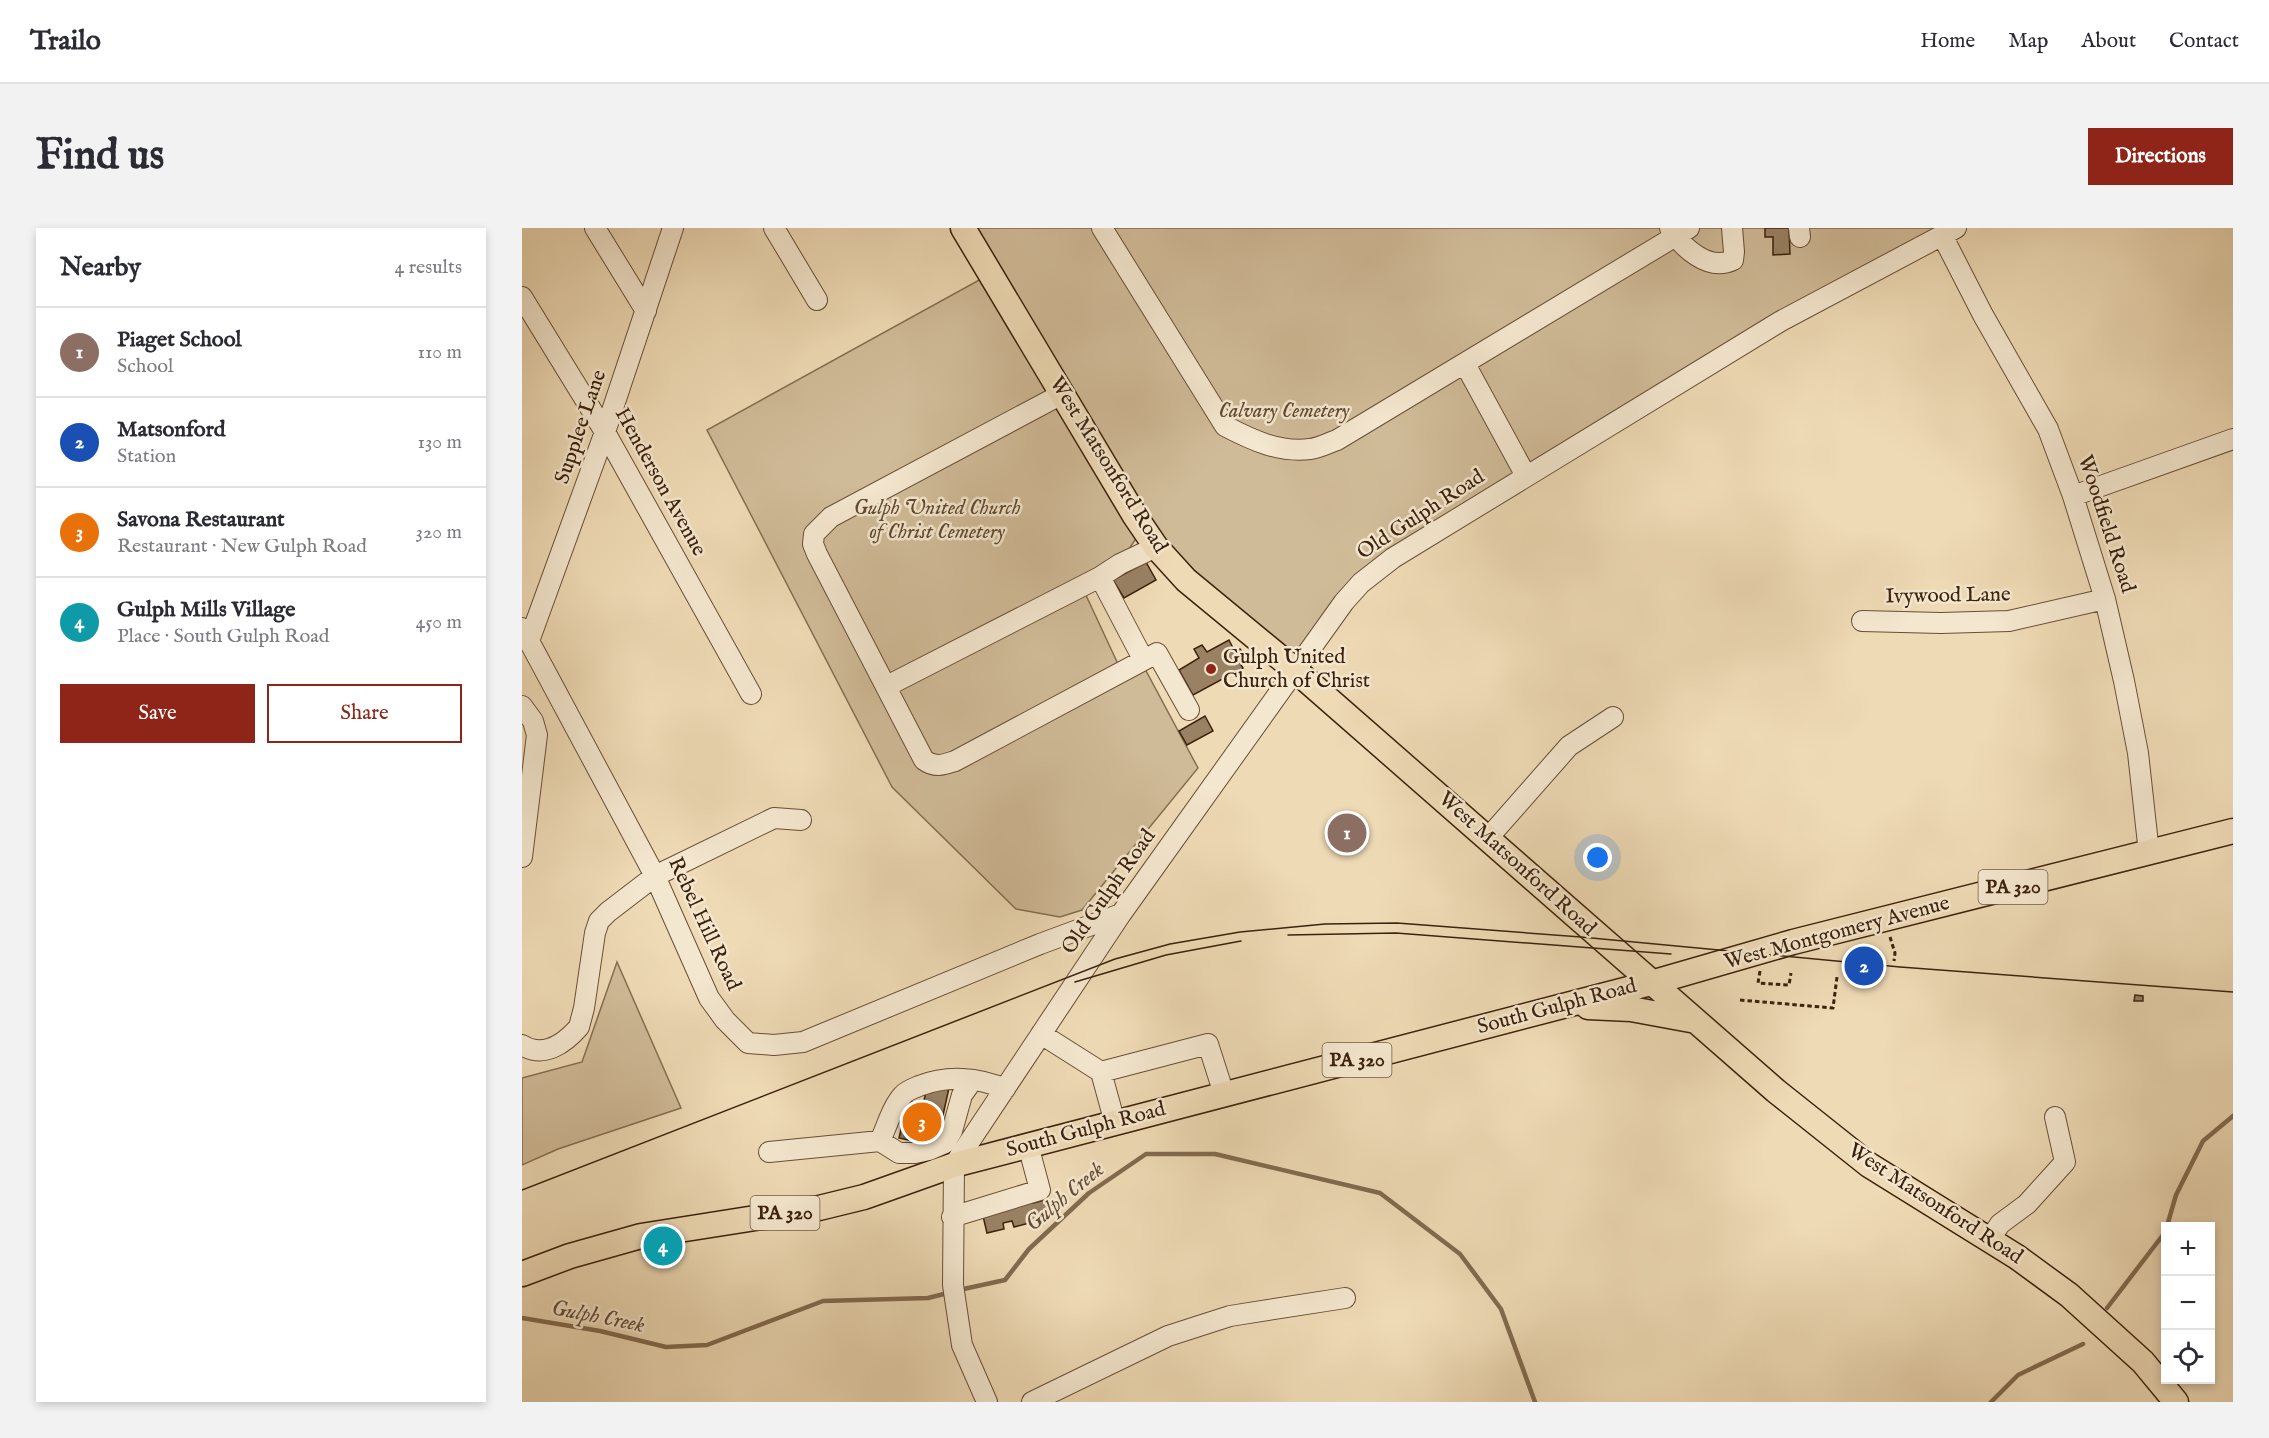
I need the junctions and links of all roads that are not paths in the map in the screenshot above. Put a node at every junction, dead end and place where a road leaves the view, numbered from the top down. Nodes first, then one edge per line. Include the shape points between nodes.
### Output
1 (595, 228) edge
2 (673, 228) edge
3 (774, 228) edge
4 (963, 228) edge
5 (1102, 228) edge
6 (1732, 228) edge
7 (1678, 231) edge
8 (1949, 232) edge
9 (522, 297) edge
10 (817, 300) dead end
11 (646, 311) junction
12 (1465, 364) junction
13 (1062, 394) junction
14 (605, 432) junction
15 (2233, 439) edge
16 (1526, 476) junction
17 (2073, 496) junction
18 (1156, 547) junction
19 (1100, 577) junction
20 (2105, 599) junction
21 (1862, 621) dead end
22 (526, 635) edge
23 (1143, 659) junction
24 (1294, 670) junction
25 (887, 686) junction
26 (751, 694) dead end
27 (522, 706) edge
28 (1189, 710) dead end
29 (1613, 717) dead end
30 (801, 820) dead end
31 (2233, 831) edge
32 (1488, 838) junction
33 (2149, 853) junction
34 (522, 857) edge
35 (655, 876) junction
36 (1121, 914) junction
37 (1651, 983) junction
38 (1564, 1005) junction
39 (1696, 1021) junction
40 (1041, 1034) junction
41 (522, 1046) edge
42 (1101, 1072) junction
43 (972, 1081) junction
44 (1005, 1089) junction
45 (1224, 1094) junction
46 (2055, 1117) dead end
47 (1115, 1123) junction
48 (880, 1141) junction
49 (1028, 1145) junction
50 (769, 1152) dead end
51 (954, 1165) junction
52 (952, 1217) junction
53 (1990, 1239) junction
54 (522, 1274) edge
55 (1345, 1298) dead end
56 (987, 1402) edge
57 (1032, 1402) edge
58 (2176, 1402) edge

1 - 11 street
2 - 11 street, Supplee Lane
3 - 10 street
4 - 13 main road, West Matsonford Road
5 - 12 street via 1225,426 1254,441 1280,449 1311,449 1337,440
6 - 7 street via 1734,252 1728,263 1705,261
7 - 12 street
8 - 16 street, Old Gulph Road via 1781,321
8 - 17 street, Woodfield Road via 1983,315 2048,429
9 - 14 street, Henderson Avenue
11 - 14 street, Supplee Lane
12 - 16 street
13 - 18 main road, West Matsonford Road
13 - 25 street via 831,517 814,534 817,554
14 - 22 street, Supplee Lane
14 - 26 street, Henderson Avenue
15 - 17 street
16 - 24 street, Old Gulph Road via 1393,558 1361,584
17 - 20 street, Woodfield Road
18 - 19 street
18 - 24 main road, West Matsonford Road via 1186,580
19 - 23 street
19 - 25 street
20 - 21 street, Ivywood Lane via 2008,621
20 - 33 street, Woodfield Road via 2139,753
22 - 35 street, Rebel Hill Road
23 - 25 street via 942,765 924,760
23 - 28 street via 1157,652
24 - 32 main road, West Matsonford Road
24 - 36 street, Old Gulph Road
27 - 34 street via 537,735
29 - 32 street via 1569,746
30 - 35 street via 774,818
31 - 33 main road, West Montgomery Avenue / PA 320
32 - 37 main road, West Matsonford Road
33 - 37 main road, West Montgomery Avenue / PA 320 via 1793,942
35 - 36 street, Rebel Hill Road via 709,998 748,1042 765,1044 803,1042
35 - 41 street via 599,921 579,1027 547,1050
36 - 40 street, Old Gulph Road
37 - 38 main road, South Gulph Road / PA 320
37 - 39 main road, West Matsonford Road
38 - 39 main road via 1631,1009
38 - 45 main road, South Gulph Road / PA 320
39 - 53 main road, West Matsonford Road via 1869,1165
40 - 42 street
40 - 44 street, Old Gulph Road
42 - 45 street via 1208,1044
42 - 47 street
43 - 44 street
43 - 48 street via 936,1080 903,1094
43 - 48 street via 962,1095 945,1143 929,1150 899,1153
44 - 51 street, Old Gulph Road
45 - 47 main road, South Gulph Road / PA 320
46 - 53 street via 2066,1162 2027,1204 2000,1224
47 - 49 main road, South Gulph Road / PA 320
48 - 50 street
49 - 51 main road, South Gulph Road / PA 320
49 - 52 street via 1040,1190
51 - 52 street
51 - 54 main road, South Gulph Road / PA 320 via 864,1197 819,1208 641,1236
52 - 56 street via 954,1293 962,1345
53 - 58 main road, West Matsonford Road via 2069,1295 2143,1362
55 - 57 street via 1230,1316 1168,1336

